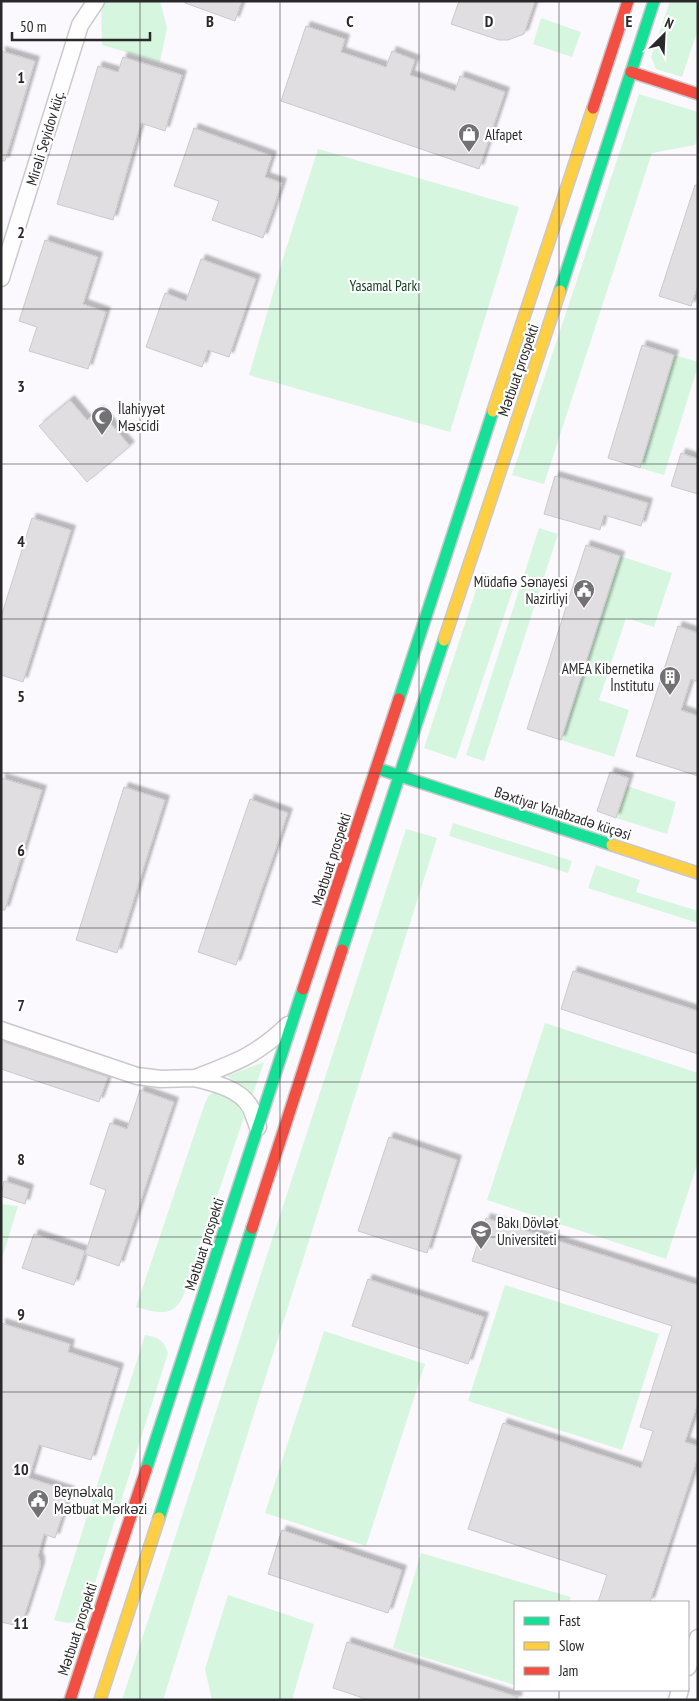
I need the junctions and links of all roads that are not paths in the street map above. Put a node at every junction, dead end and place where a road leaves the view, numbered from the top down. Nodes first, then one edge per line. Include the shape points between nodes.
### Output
1 (96, 1) edge
2 (628, 1) edge
3 (654, 1) edge
4 (631, 72) junction
5 (698, 94) edge
6 (1, 278) edge
7 (376, 768) junction
8 (399, 775) junction
9 (698, 873) edge
10 (294, 1020) junction
11 (1, 1030) edge
12 (196, 1078) junction
13 (258, 1128) junction
14 (698, 1638) edge
15 (689, 1664) edge
16 (70, 1700) edge
17 (100, 1700) edge

1 - 6 street, Mirəli Seyidov küç. via 80,25
2 - 7 main road, Mətbuat prospekti
3 - 4 main road, Mətbuat prospekti
4 - 5 main road
4 - 8 main road, Mətbuat prospekti
7 - 8 main road, Bəxtiyar Vahabzadə küçəsi
7 - 10 main road, Mətbuat prospekti
8 - 9 main road, Bəxtiyar Vahabzadə küçəsi
8 - 17 main road, Mətbuat prospekti
10 - 12 street via 273,1040 242,1060
10 - 13 main road, Mətbuat prospekti
11 - 12 street via 137,1076
12 - 13 street via 239,1094 249,1104
13 - 16 main road, Mətbuat prospekti
14 - 15 street

